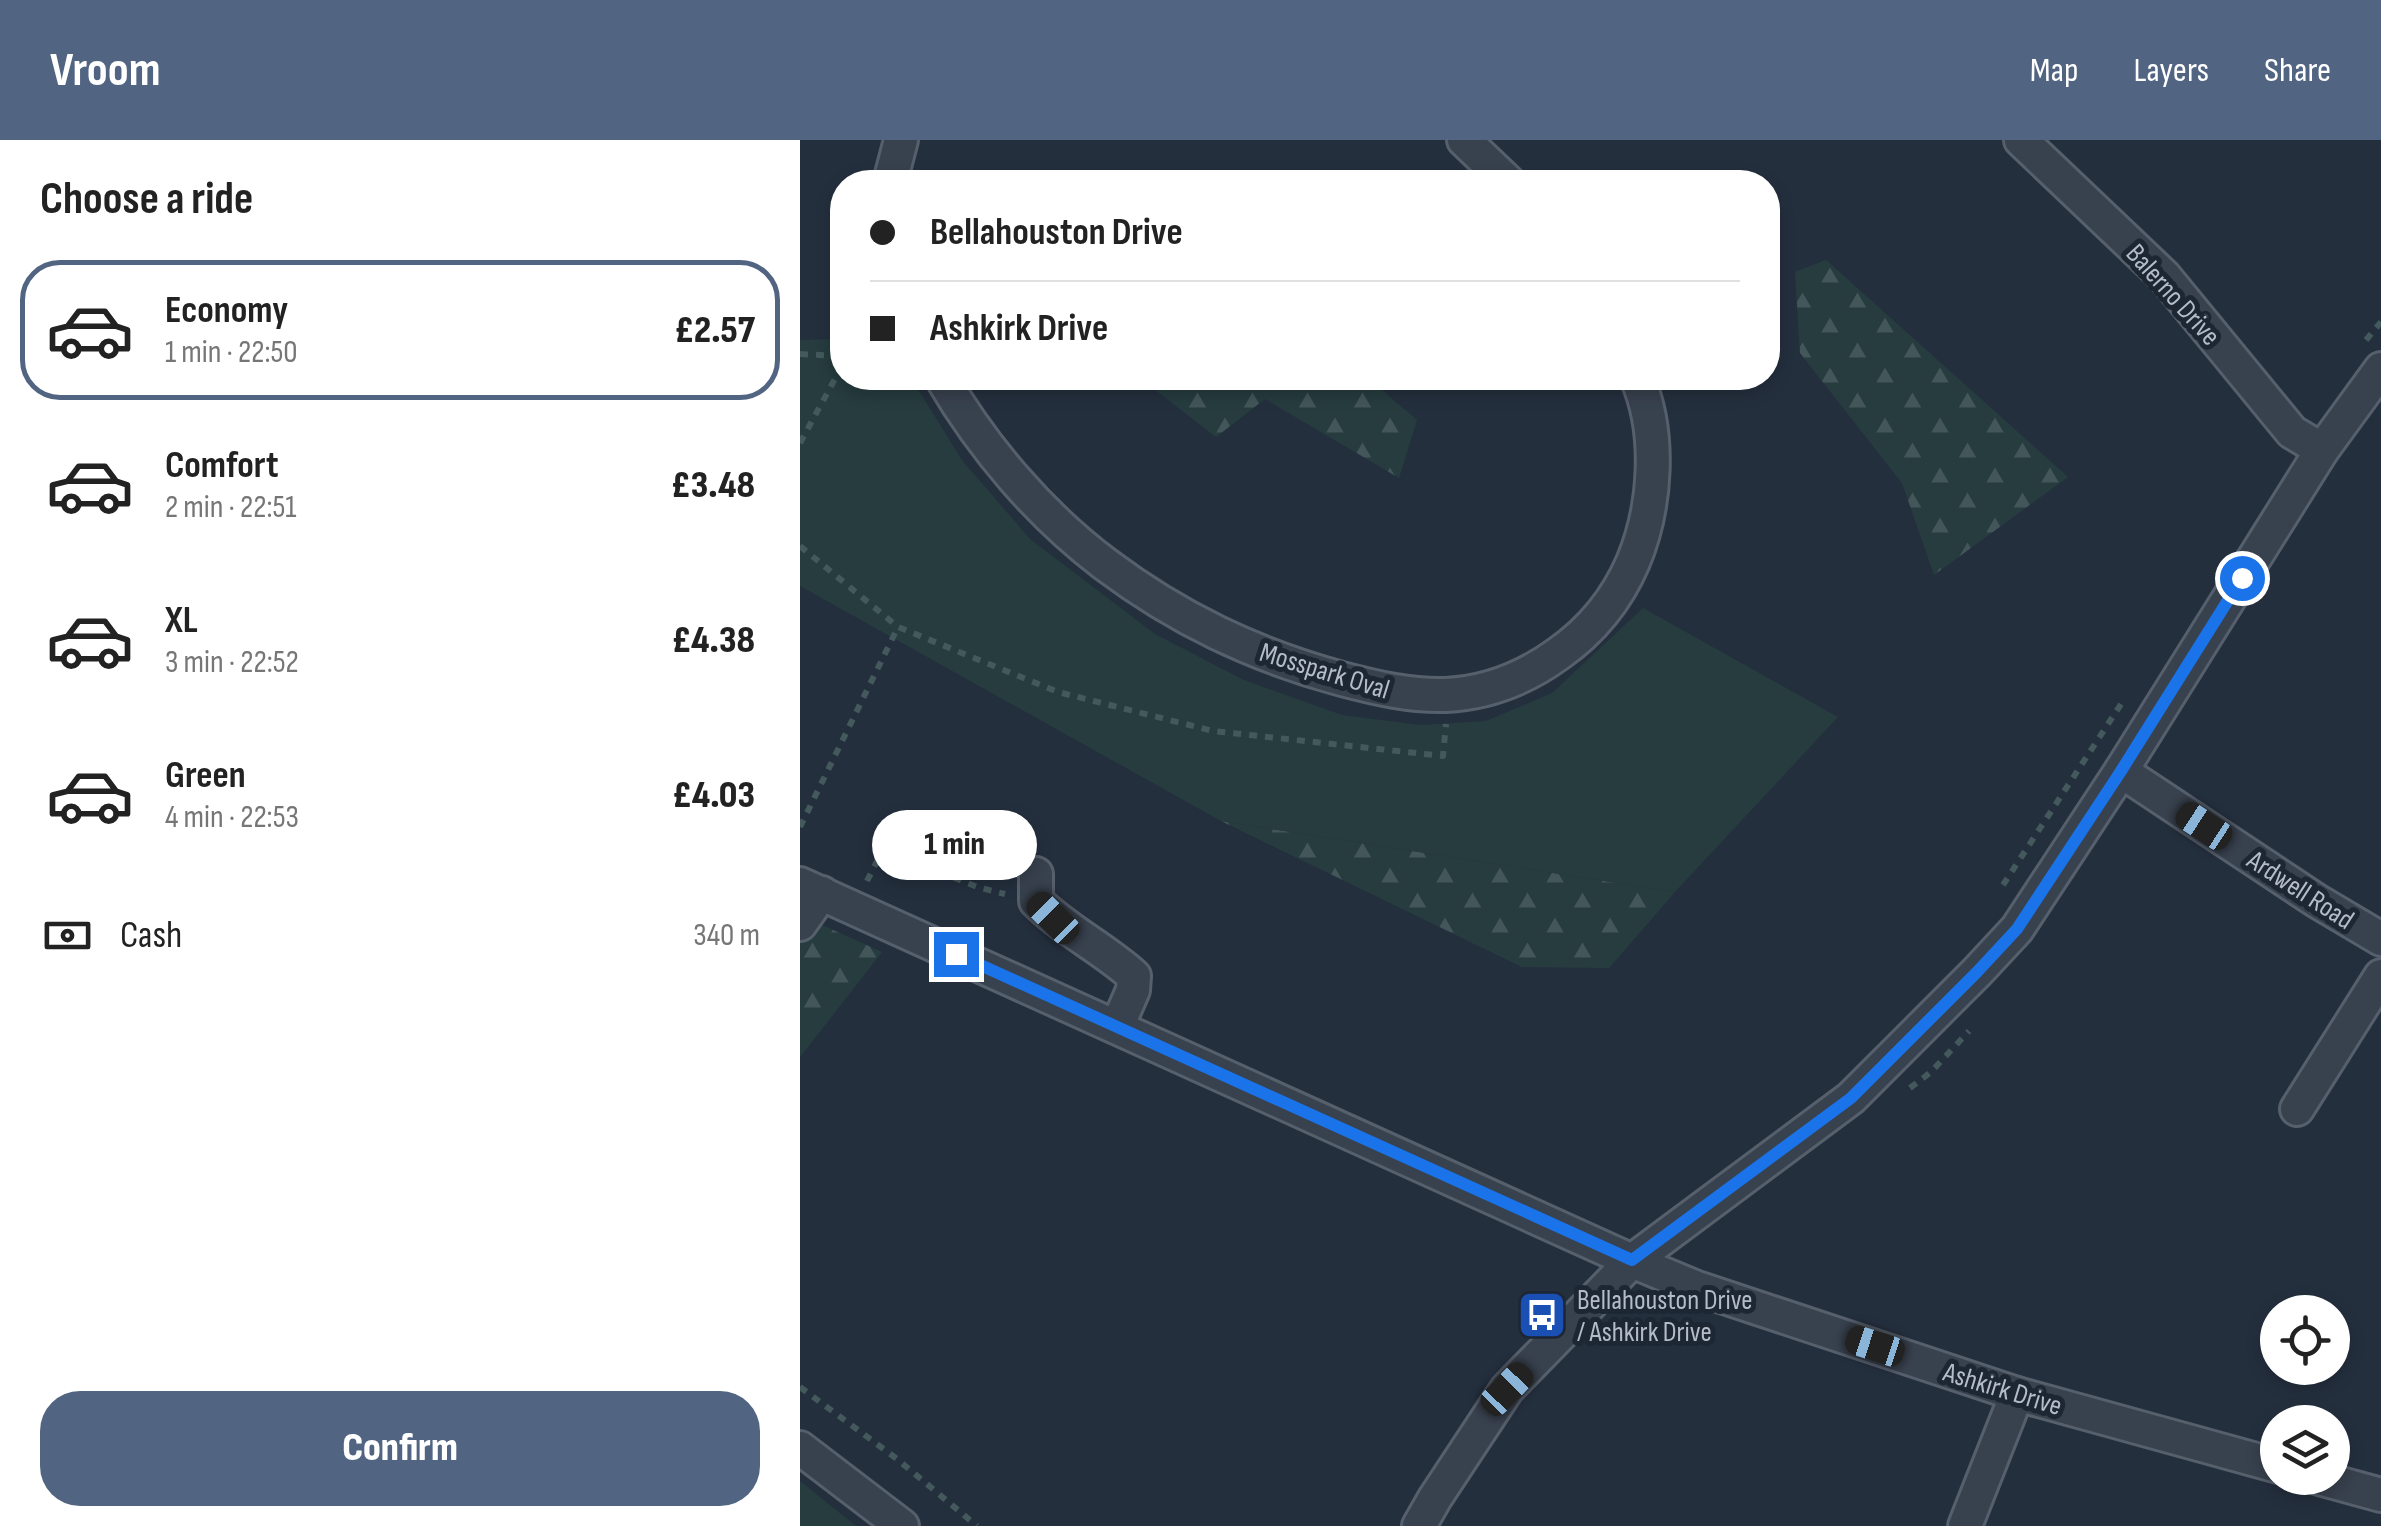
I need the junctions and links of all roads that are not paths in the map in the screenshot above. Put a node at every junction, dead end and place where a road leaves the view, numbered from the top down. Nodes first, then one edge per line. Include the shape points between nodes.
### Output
1 (900, 140) edge
2 (1464, 140) edge
3 (2021, 140) edge
4 (893, 170) edge
5 (1495, 170) edge
6 (2370, 358) edge
7 (950, 390) edge
8 (1641, 390) edge
9 (2322, 450) junction
10 (2121, 771) junction
11 (1036, 887) road end
12 (811, 888) edge
13 (800, 924) edge
14 (2381, 940) edge
15 (2381, 976) edge
16 (1117, 1027) junction
17 (2298, 1109) dead end
18 (1632, 1260) junction
19 (2016, 1394) junction
20 (800, 1448) edge
21 (2260, 1461) edge
22 (2350, 1486) edge
23 (2381, 1495) edge
24 (902, 1526) edge
25 (1419, 1526) edge
26 (1966, 1526) edge

1 - 4 street
2 - 5 street
3 - 9 street, Balerno Drive via 2164,276 2292,432
6 - 9 street
7 - 8 street, Mosspark Oval via 979,435 1062,528 1146,594 1209,630 1293,664 1409,694 1448,694 1513,680 1542,666 1608,606 1628,574 1650,508 1653,467
9 - 10 street
10 - 14 street, Ardwell Road
10 - 18 street via 2017,929 1851,1098
11 - 16 street via 1053,918 1134,976
12 - 13 street
12 - 16 street, Ashkirk Drive
15 - 17 street
16 - 18 street, Ashkirk Drive
18 - 19 street, Ashkirk Drive via 1697,1288
18 - 25 street via 1507,1389
19 - 21 street, Ashkirk Drive
19 - 26 street
20 - 24 street
22 - 23 street

